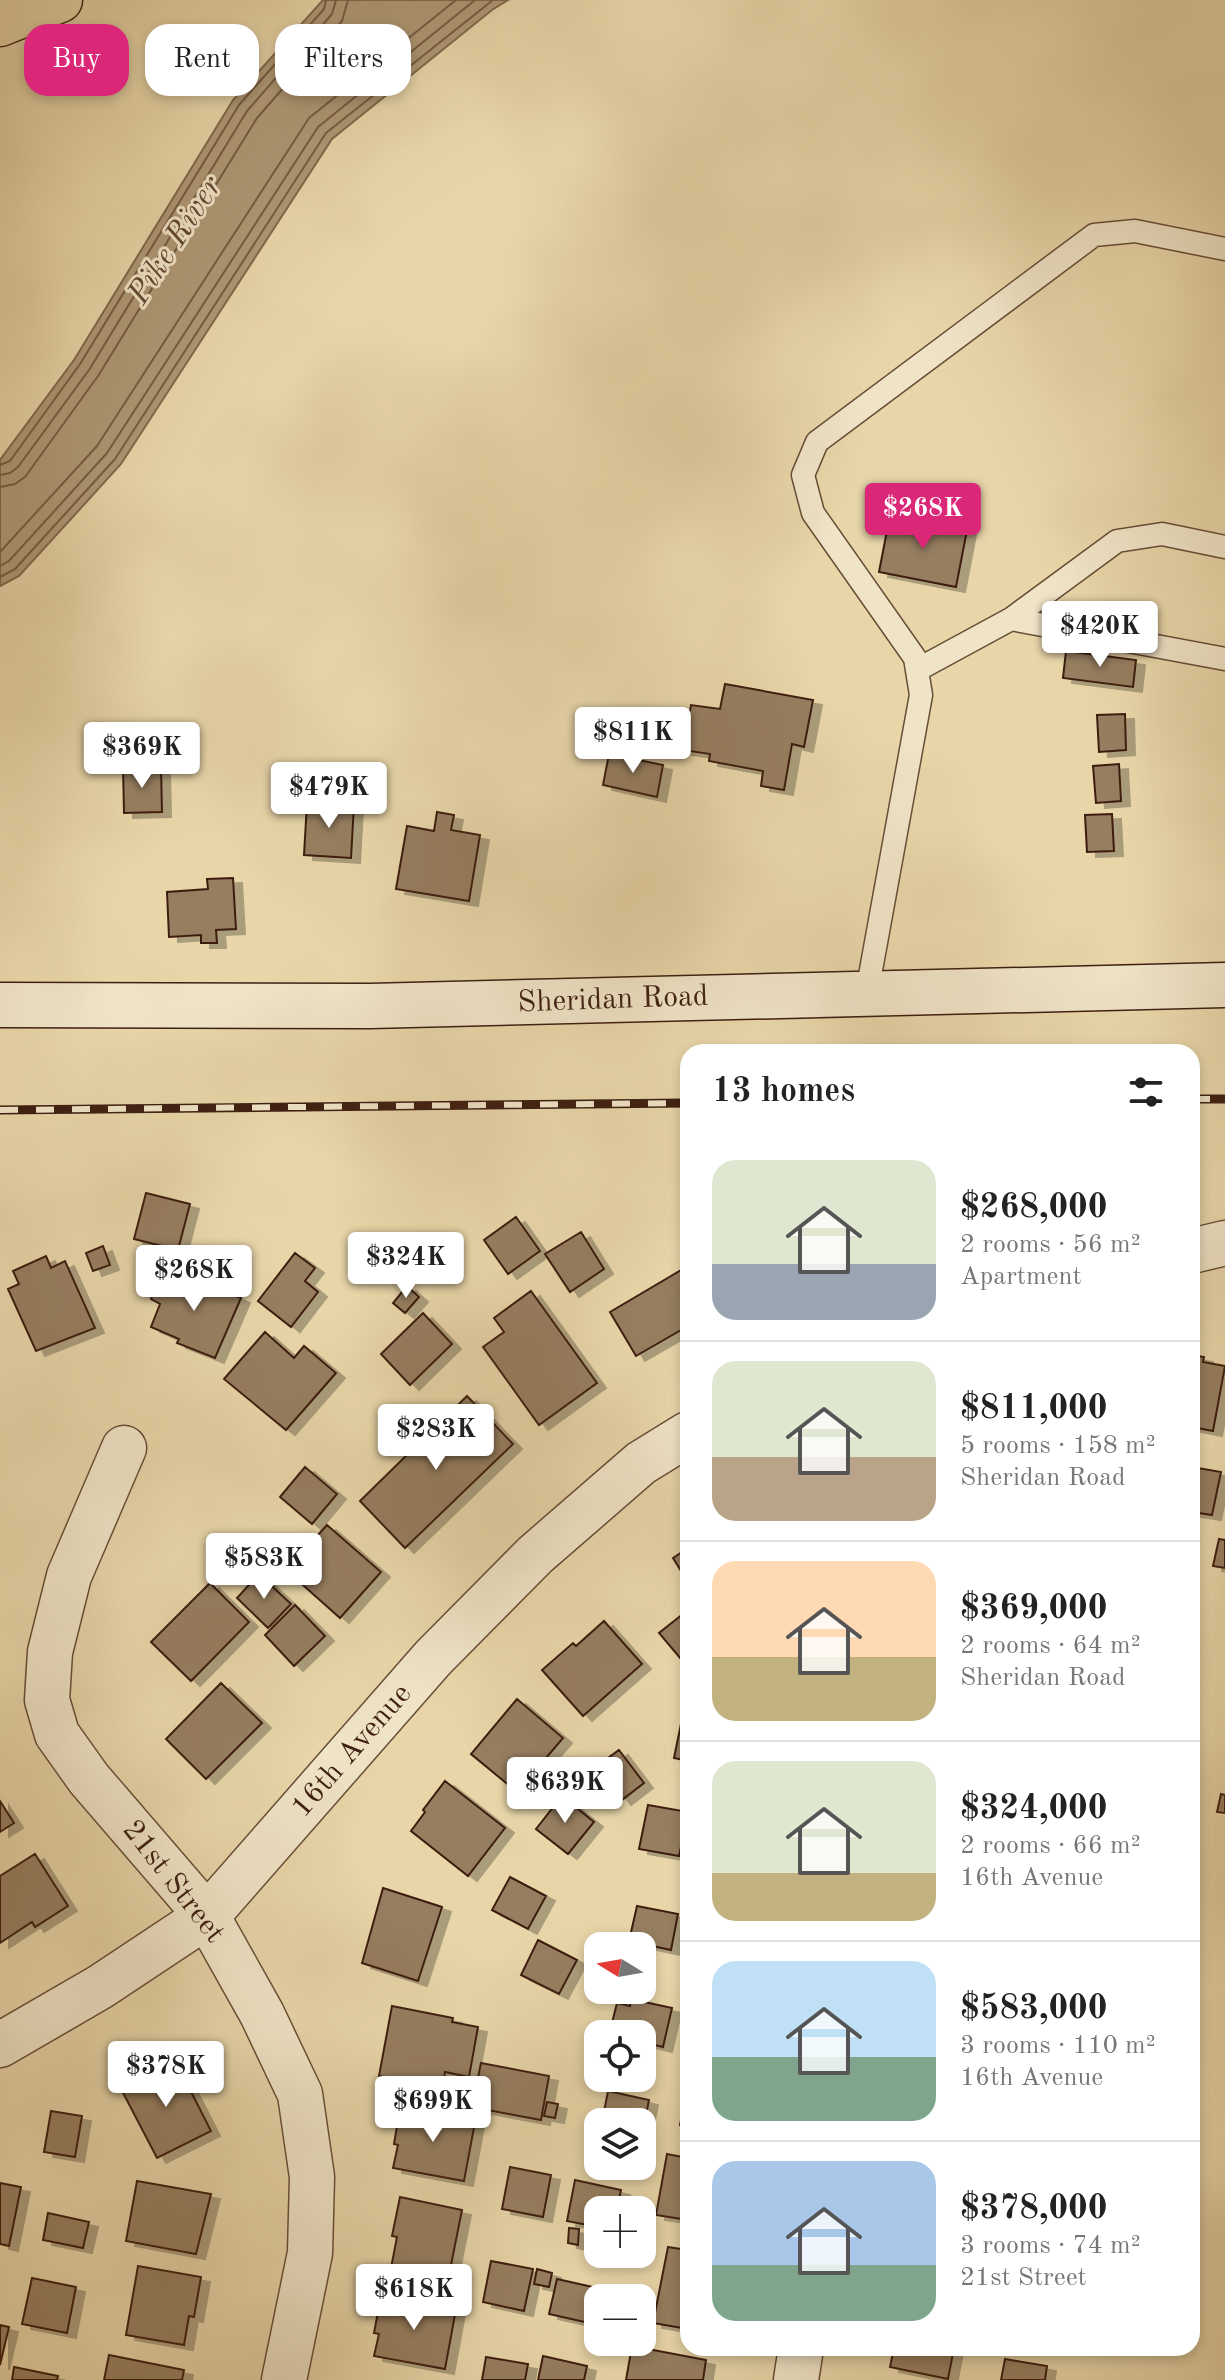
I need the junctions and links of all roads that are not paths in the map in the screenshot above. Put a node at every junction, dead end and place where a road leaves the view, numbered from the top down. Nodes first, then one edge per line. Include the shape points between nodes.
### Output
1 (60, 0) edge
2 (0, 24) edge
3 (1225, 249) edge
4 (1225, 547) edge
5 (1011, 619) junction
6 (1225, 659) edge
7 (917, 670) junction
8 (1225, 985) edge
9 (867, 992) junction
10 (0, 1005) edge
11 (1225, 1243) edge
12 (1200, 1249) edge
13 (680, 1439) edge
14 (124, 1448) dead end
15 (207, 1916) junction
16 (0, 2045) edge
17 (800, 2356) edge
18 (284, 2380) edge
19 (796, 2380) edge

1 - 2 main road
3 - 7 lane via 1135,231 1094,235 817,442 803,475 813,513 915,658
4 - 5 lane via 1162,534 1117,541
5 - 6 lane
5 - 7 lane
7 - 9 lane via 921,695
8 - 9 street, Sheridan Road
9 - 10 street, Sheridan Road via 370,1006
11 - 12 street
13 - 15 street, 16th Avenue via 641,1463 525,1565 433,1658
14 - 15 street, 21st Street via 69,1576 50,1652 47,1700 57,1734 89,1779
15 - 16 street, 16th Avenue
15 - 18 street, 21st Street via 300,2094 312,2177 310,2253
17 - 19 street

